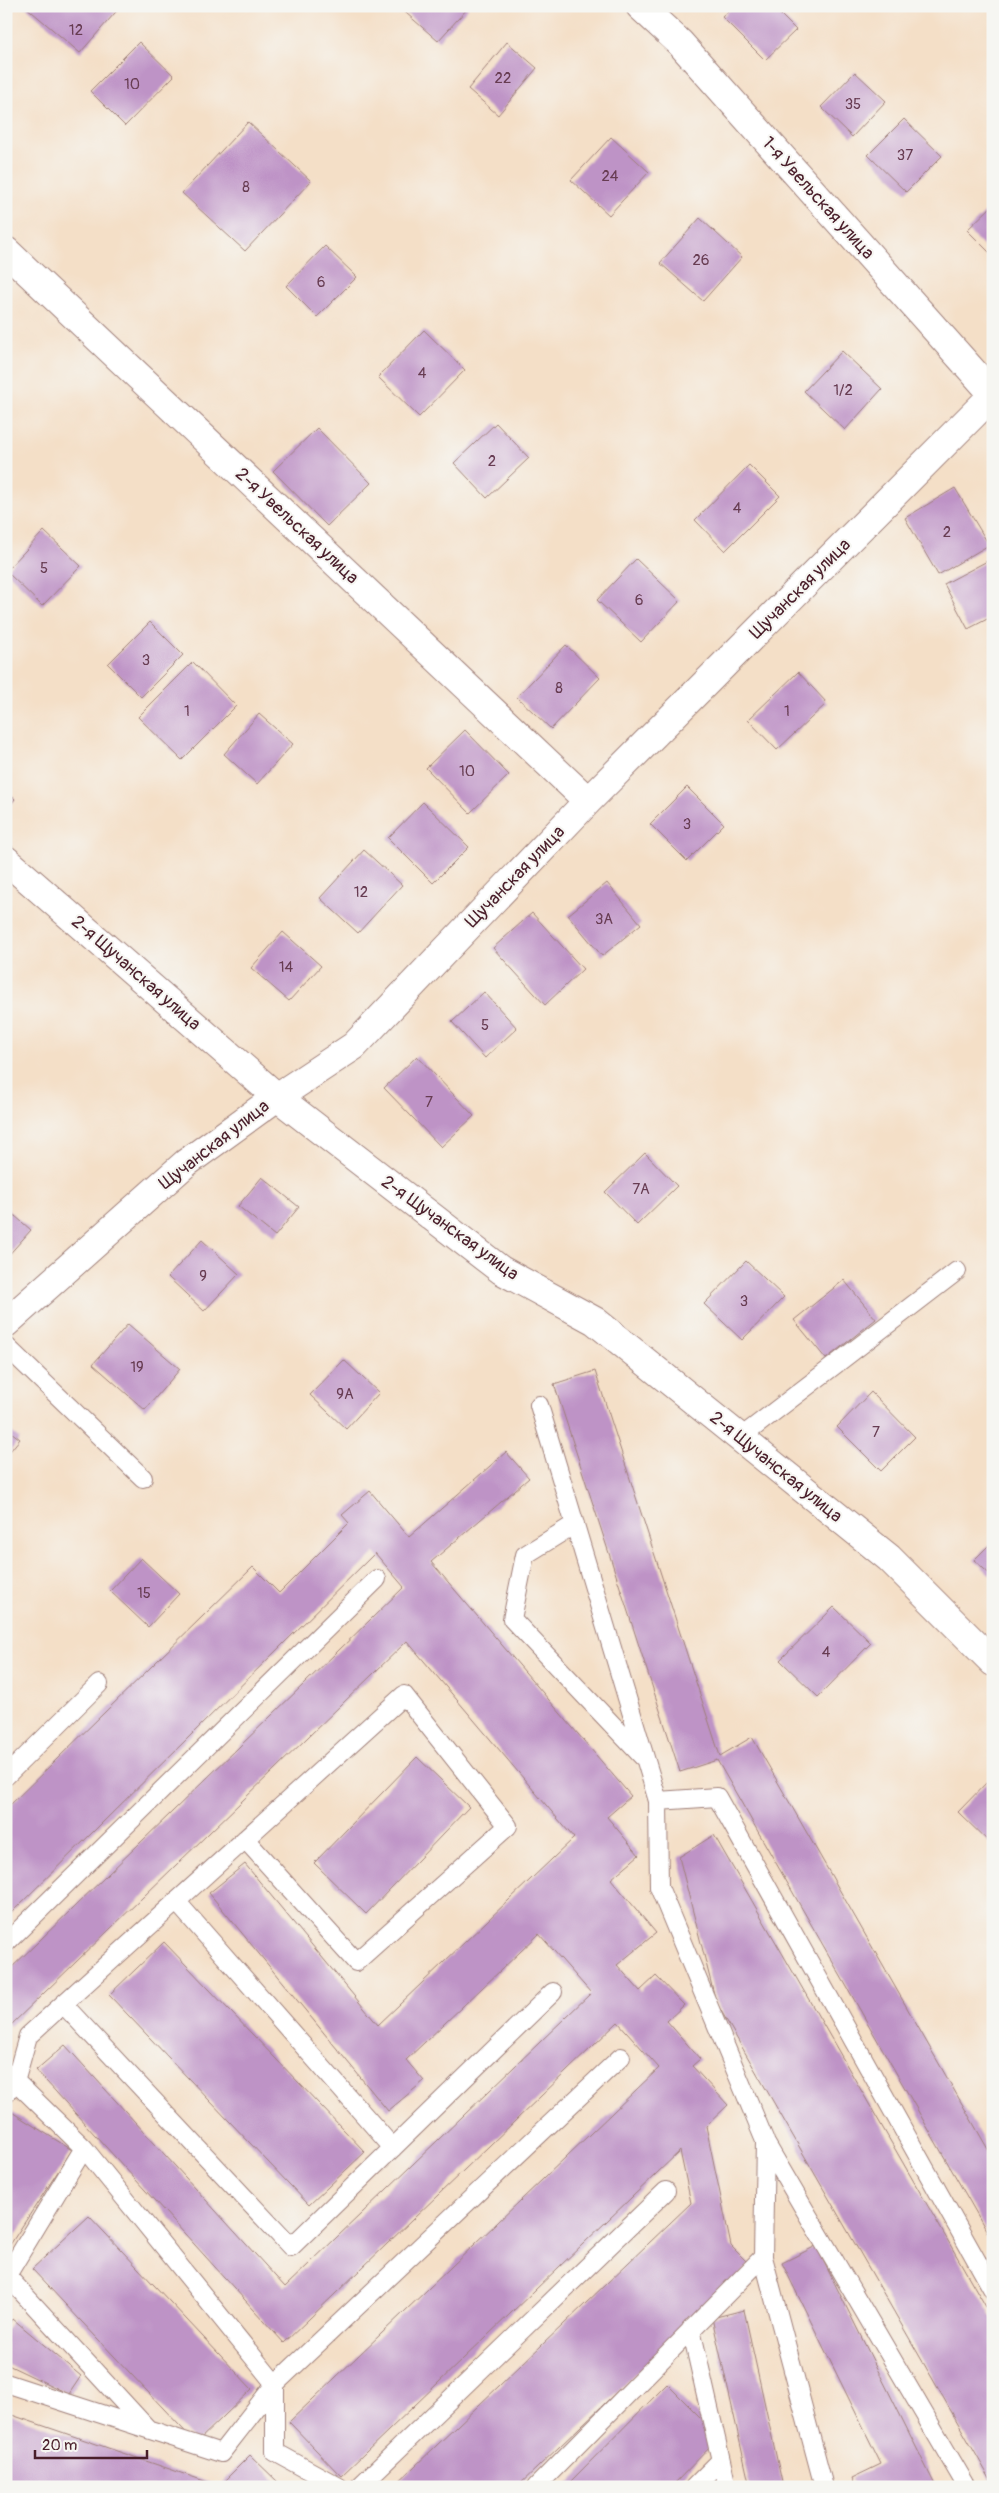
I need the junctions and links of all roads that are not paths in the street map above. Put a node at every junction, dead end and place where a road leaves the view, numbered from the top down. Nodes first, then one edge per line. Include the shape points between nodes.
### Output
1 (640, 6) edge
2 (6, 251) edge
3 (993, 395) edge
4 (588, 801) junction
5 (6, 860) edge
6 (277, 1097) junction
7 (957, 1271) dead end
8 (6, 1323) edge
9 (6, 1346) edge
10 (539, 1405) dead end
11 (740, 1438) junction
12 (143, 1478) dead end
13 (575, 1524) junction
14 (377, 1579) dead end
15 (993, 1662) edge
16 (99, 1684) dead end
17 (645, 1759) junction
18 (6, 1776) edge
19 (658, 1801) junction
20 (245, 1839) junction
21 (176, 1901) junction
22 (6, 1943) edge
23 (553, 1992) dead end
24 (63, 2004) junction
25 (621, 2057) dead end
26 (9, 2083) edge
27 (765, 2141) junction
28 (84, 2148) junction
29 (393, 2148) junction
30 (666, 2191) dead end
31 (763, 2257) junction
32 (6, 2276) edge
33 (993, 2290) edge
34 (691, 2330) junction
35 (6, 2383) edge
36 (275, 2384) junction
37 (149, 2430) junction
38 (720, 2460) junction
39 (339, 2487) edge
40 (359, 2487) edge
41 (536, 2487) edge
42 (694, 2487) edge
43 (727, 2487) edge
44 (824, 2487) edge
45 (967, 2487) edge

1 - 3 street, 1-я Увельская улица via 680,43
2 - 4 street, 2-я Увельская улица
3 - 4 street, Щучанская улица
4 - 6 street, Щучанская улица via 354,1046
5 - 6 street, 2-я Щучанская улица
6 - 8 street, Щучанская улица via 186,1164
6 - 11 street, 2-я Щучанская улица via 501,1270 595,1320
7 - 11 lane
9 - 12 lane
10 - 13 lane
11 - 15 street, 2-я Щучанская улица via 889,1558
13 - 17 lane
13 - 17 lane via 525,1555 512,1620
14 - 22 lane
16 - 18 lane
17 - 19 lane
19 - 27 lane via 659,1887
19 - 33 lane via 717,1797
20 - 20 lane via 404,1695 508,1826 356,1962
20 - 21 lane
21 - 24 lane
21 - 29 lane
23 - 29 lane
24 - 26 lane via 28,2036
24 - 29 lane via 291,2247
25 - 36 lane
26 - 28 lane
27 - 31 lane
27 - 45 lane
28 - 32 lane
28 - 36 lane
30 - 40 lane
31 - 34 lane
31 - 44 lane
32 - 37 lane
34 - 38 lane
34 - 41 lane
35 - 37 lane
36 - 37 lane via 221,2453
36 - 39 lane via 275,2452
38 - 42 lane
38 - 43 lane

